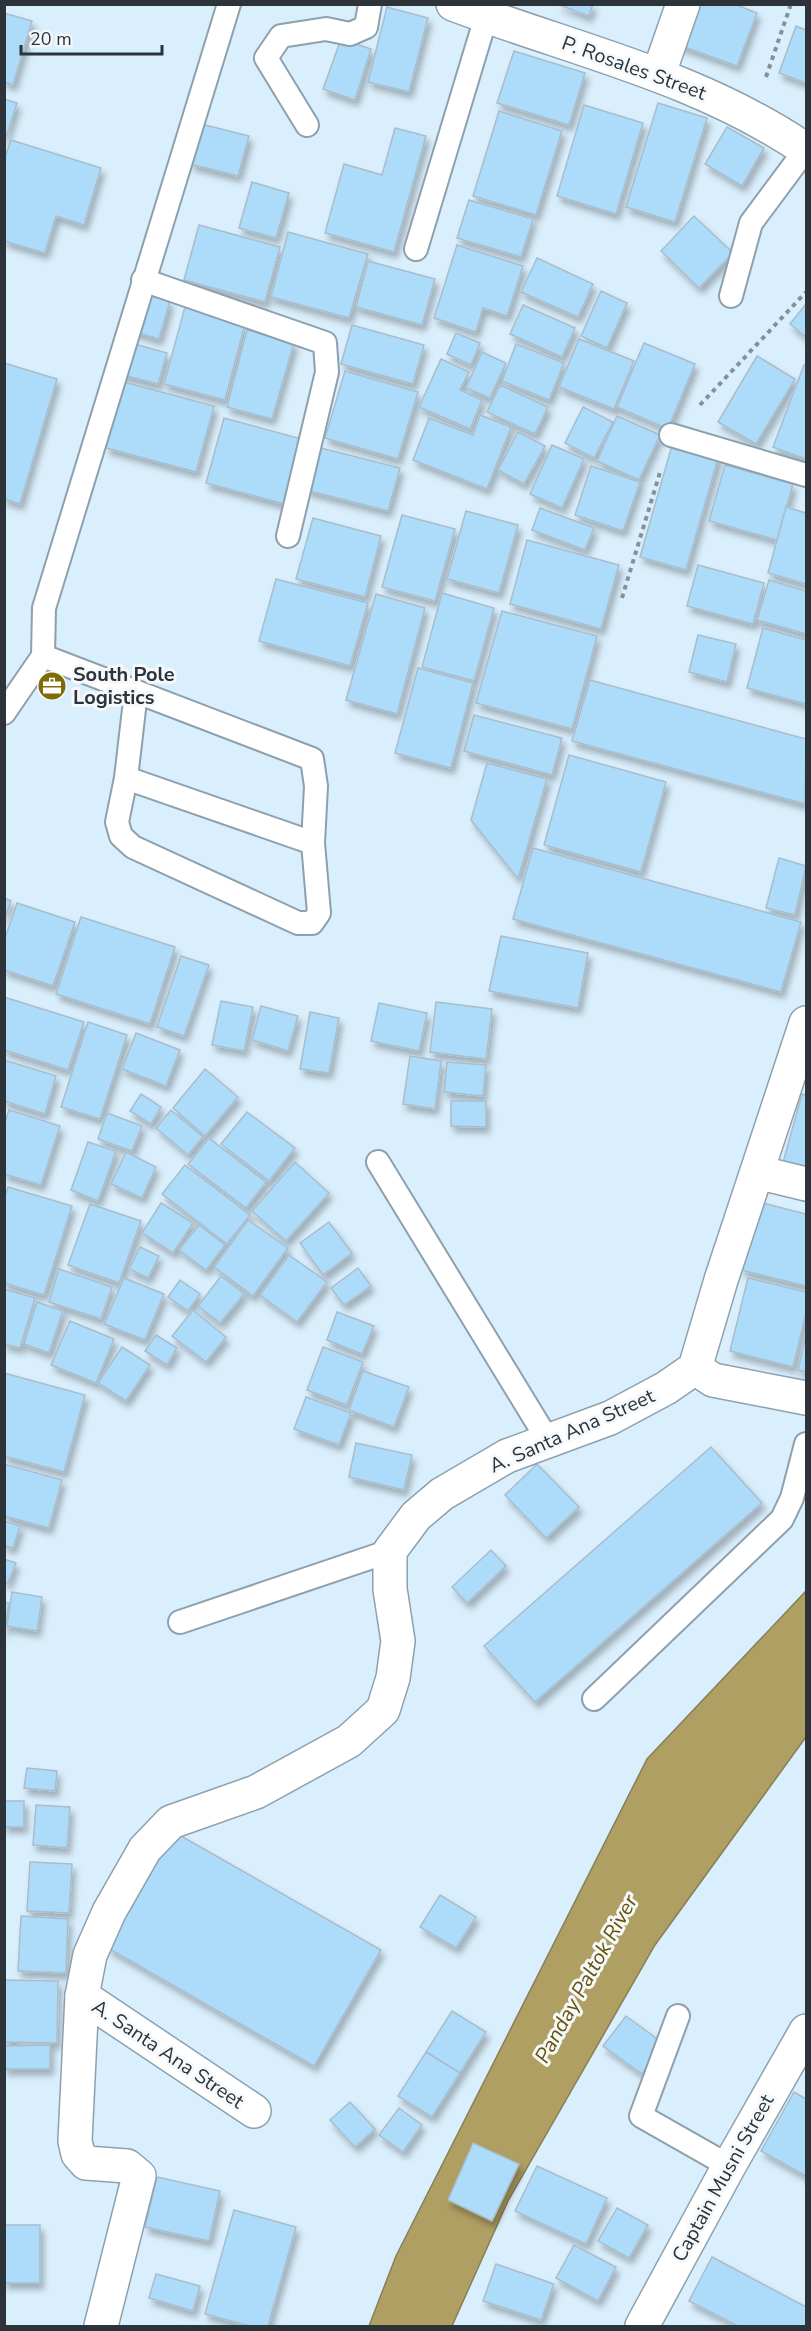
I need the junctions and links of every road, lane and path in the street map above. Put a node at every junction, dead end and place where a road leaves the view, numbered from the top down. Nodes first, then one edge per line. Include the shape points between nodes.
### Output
1 (229, 4) edge
2 (370, 4) edge
3 (453, 4) edge
4 (683, 4) edge
5 (791, 4) edge
6 (486, 17) junction
7 (659, 73) junction
8 (753, 115) junction
9 (308, 125) dead end
10 (806, 150) edge
11 (416, 249) dead end
12 (143, 280) junction
13 (731, 297) dead end
14 (671, 435) dead end
15 (807, 475) edge
16 (288, 536) dead end
17 (43, 656) junction
18 (136, 692) junction
19 (4, 713) edge
20 (126, 778) junction
21 (313, 843) junction
22 (807, 1023) edge
23 (378, 1162) dead end
24 (757, 1172) junction
25 (807, 1184) edge
26 (695, 1368) junction
27 (807, 1398) edge
28 (549, 1442) junction
29 (807, 1444) edge
30 (390, 1551) junction
31 (180, 1622) dead end
32 (594, 1699) dead end
33 (82, 1996) junction
34 (678, 2016) dead end
35 (807, 2031) edge
36 (254, 2111) dead end
37 (729, 2166) junction
38 (101, 2326) edge
39 (642, 2326) edge

1 - 12 lane
2 - 9 lane via 366,27 350,34 326,29 281,36 266,58
3 - 6 street, P. Rosales Street
4 - 7 street
5 - 8 path
6 - 7 street, P. Rosales Street
6 - 11 lane
7 - 8 street, P. Rosales Street
8 - 10 street, P. Rosales Street
10 - 13 lane via 751,223
12 - 16 lane via 325,343 327,372
12 - 17 lane via 44,608
14 - 15 lane
17 - 18 lane
17 - 19 lane
18 - 20 lane
18 - 21 lane via 312,759 316,786
20 - 21 lane
20 - 21 lane via 117,822 121,836 133,847 298,923 312,923 319,913
22 - 24 street
23 - 28 lane
24 - 25 street
24 - 26 street
26 - 27 street via 713,1380
26 - 28 street, A. Santa Ana Street via 610,1418
28 - 30 street, A. Santa Ana Street via 507,1456 442,1494 416,1516
29 - 32 lane via 782,1519
30 - 31 lane
30 - 33 street, A. Santa Ana Street via 390,1589 398,1641 383,1710 349,1741 256,1792 171,1822 145,1849 109,1912 90,1955
33 - 36 street, A. Santa Ana Street
33 - 38 street, A. Santa Ana Street via 75,2141 78,2154 86,2163 127,2166 138,2176
34 - 37 lane via 641,2116
35 - 37 street, Captain Musni Street
37 - 39 street, Captain Musni Street

